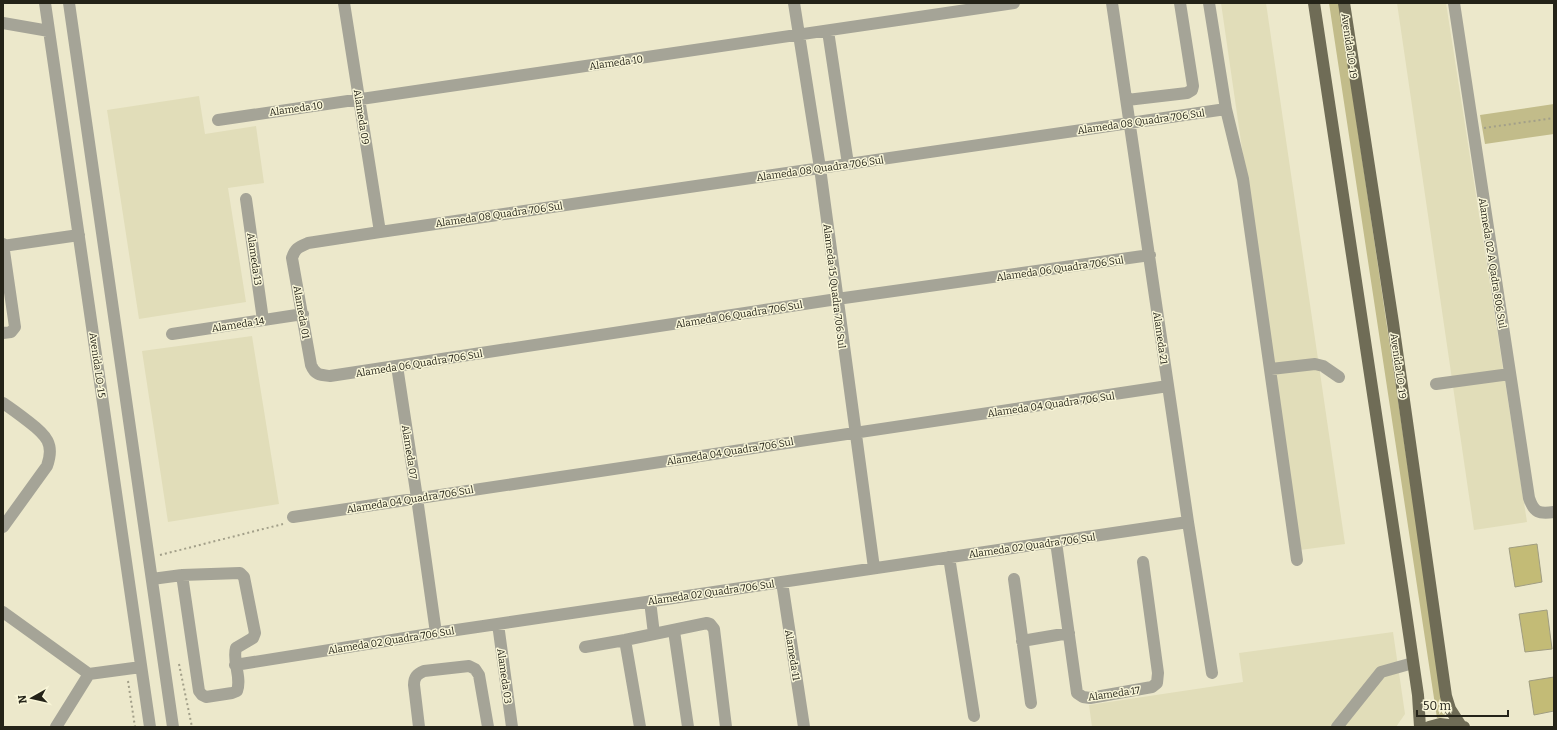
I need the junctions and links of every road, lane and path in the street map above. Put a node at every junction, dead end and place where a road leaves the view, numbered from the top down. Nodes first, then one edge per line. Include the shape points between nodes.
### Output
1 (45, 3) edge
2 (69, 3) edge
3 (344, 3) edge
4 (794, 3) edge
5 (1014, 3) edge
6 (1112, 3) edge
7 (1180, 3) edge
8 (1210, 3) edge
9 (1314, 3) edge
10 (1344, 3) edge
11 (1454, 3) edge
12 (3, 23) edge
13 (49, 31) junction
14 (828, 31) junction
15 (799, 35) junction
16 (359, 99) junction
17 (1127, 100) junction
18 (1226, 109) junction
19 (1554, 118) edge
20 (218, 120) dead end
21 (1131, 122) junction
22 (1473, 130) junction
23 (848, 164) junction
24 (820, 168) junction
25 (246, 199) dead end
26 (380, 232) junction
27 (79, 235) junction
28 (308, 243) joint
29 (3, 246) edge
30 (1150, 255) junction
31 (837, 299) junction
32 (303, 314) junction
33 (263, 320) junction
34 (3, 332) edge
35 (172, 334) dead end
36 (397, 366) junction
37 (1271, 369) junction
38 (1510, 374) junction
39 (330, 376) joint
40 (1339, 377) dead end
41 (1436, 384) dead end
42 (1168, 386) junction
43 (3, 403) edge
44 (855, 432) junction
45 (417, 498) junction
46 (1549, 513) edge
47 (293, 517) joint
48 (1188, 522) junction
49 (3, 527) edge
50 (1056, 542) junction
51 (949, 557) junction
52 (149, 558) junction
53 (1297, 560) dead end
54 (1143, 562) dead end
55 (874, 568) junction
56 (182, 575) junction
57 (152, 579) junction
58 (1014, 579) dead end
59 (782, 582) junction
60 (650, 601) junction
61 (3, 612) edge
62 (498, 624) junction
63 (674, 630) junction
64 (436, 633) junction
65 (1069, 633) junction
66 (654, 634) junction
67 (626, 640) junction
68 (1022, 641) junction
69 (585, 647) dead end
70 (1414, 663) junction
71 (179, 664) dead end
72 (235, 665) junction
73 (141, 667) junction
74 (126, 669) junction
75 (1212, 672) dead end
76 (89, 674) junction
77 (1031, 703) dead end
78 (974, 716) dead end
79 (1462, 726) edge
80 (56, 727) edge
81 (135, 727) edge
82 (150, 727) edge
83 (173, 727) edge
84 (192, 727) edge
85 (419, 727) edge
86 (488, 727) edge
87 (512, 727) edge
88 (640, 727) edge
89 (688, 727) edge
90 (726, 727) edge
91 (804, 727) edge
92 (1337, 727) edge
93 (1420, 727) edge
94 (1429, 727) edge

1 - 13 street, Avenida LO-15
2 - 52 street
3 - 16 street, Alameda 09
4 - 15 street, Alameda 15 Quadra 706 Sul
5 - 14 street, Alameda 10
6 - 17 street, Alameda 21
7 - 17 street via 1192,90 1187,93
8 - 18 street
9 - 70 main road
10 - 79 main road, Avenida LO-19 via 1446,696 1450,709
11 - 22 street, Alameda 02 A Qadra 806 Sul
12 - 13 street
13 - 27 street, Avenida LO-15
14 - 15 street, Alameda 10
14 - 23 street
15 - 16 street, Alameda 10
15 - 24 street, Alameda 15 Quadra 706 Sul
16 - 20 street, Alameda 10
16 - 26 street, Alameda 09
17 - 21 street, Alameda 21
18 - 21 street, Alameda 08 Quadra 706 Sul
18 - 37 street via 1243,179
19 - 22 path
21 - 23 street, Alameda 08 Quadra 706 Sul
21 - 30 street, Alameda 21
22 - 38 street, Alameda 02 A Qadra 806 Sul
23 - 24 street, Alameda 08 Quadra 706 Sul
24 - 26 street, Alameda 08 Quadra 706 Sul
24 - 31 street, Alameda 15 Quadra 706 Sul
25 - 33 street, Alameda 13
26 - 28 street, Alameda 08 Quadra 706 Sul
27 - 29 street
27 - 73 street, Avenida LO-15
28 - 32 street, Alameda 01 via 298,247 292,258
29 - 34 street via 15,327 11,332
30 - 31 street, Alameda 06 Quadra 706 Sul
30 - 42 street, Alameda 21
31 - 36 street, Alameda 06 Quadra 706 Sul
31 - 44 street, Alameda 15 Quadra 706 Sul
32 - 33 street, Alameda 14
32 - 39 street, Alameda 01 via 313,371 317,375
33 - 35 street, Alameda 14
36 - 39 street, Alameda 06 Quadra 706 Sul
36 - 45 street, Alameda 07
37 - 40 street via 1315,364
37 - 53 street
38 - 41 street
38 - 46 street, Alameda 02 A Qadra 806 Sul via 1529,498 1536,512
42 - 44 street, Alameda 04 Quadra 706 Sul
42 - 48 street, Alameda 21
43 - 49 street via 46,436 50,457 47,466
44 - 45 street, Alameda 04 Quadra 706 Sul
44 - 55 street, Alameda 15 Quadra 706 Sul
45 - 47 street, Alameda 04 Quadra 706 Sul
45 - 64 street, Alameda 07
47 - 52 path via 281,525
48 - 50 street, Alameda 02 Quadra 706 Sul
48 - 75 street, Alameda 21
50 - 51 street, Alameda 02 Quadra 706 Sul
50 - 65 street, Alameda 17
51 - 55 street, Alameda 02 Quadra 706 Sul
51 - 78 street
52 - 57 street
54 - 65 street, Alameda 17 via 1158,673 1157,683 1152,687 1083,697 1077,693
55 - 59 street, Alameda 02 Quadra 706 Sul
56 - 57 street
56 - 72 street via 240,573 244,577 254,633 253,638 236,648
56 - 72 street via 199,691 202,695 206,697 237,691 239,686
57 - 83 street
58 - 68 street
59 - 60 street, Alameda 02 Quadra 706 Sul
59 - 91 street, Alameda 11
60 - 62 street, Alameda 02 Quadra 706 Sul
60 - 66 street
61 - 76 street
62 - 64 street, Alameda 02 Quadra 706 Sul
62 - 87 street, Alameda 03
63 - 66 street
63 - 89 street
63 - 90 street via 707,623 712,626
64 - 72 street, Alameda 02 Quadra 706 Sul
65 - 68 street
66 - 67 street
67 - 69 street
67 - 88 street
68 - 77 street
70 - 92 street via 1381,672
70 - 93 main road
71 - 84 path
73 - 74 street
73 - 82 street, Avenida LO-15
74 - 76 street
74 - 81 path
76 - 80 street
79 - 94 main road via 1440,724
85 - 86 street via 414,685 418,674 424,671 469,666 479,675

